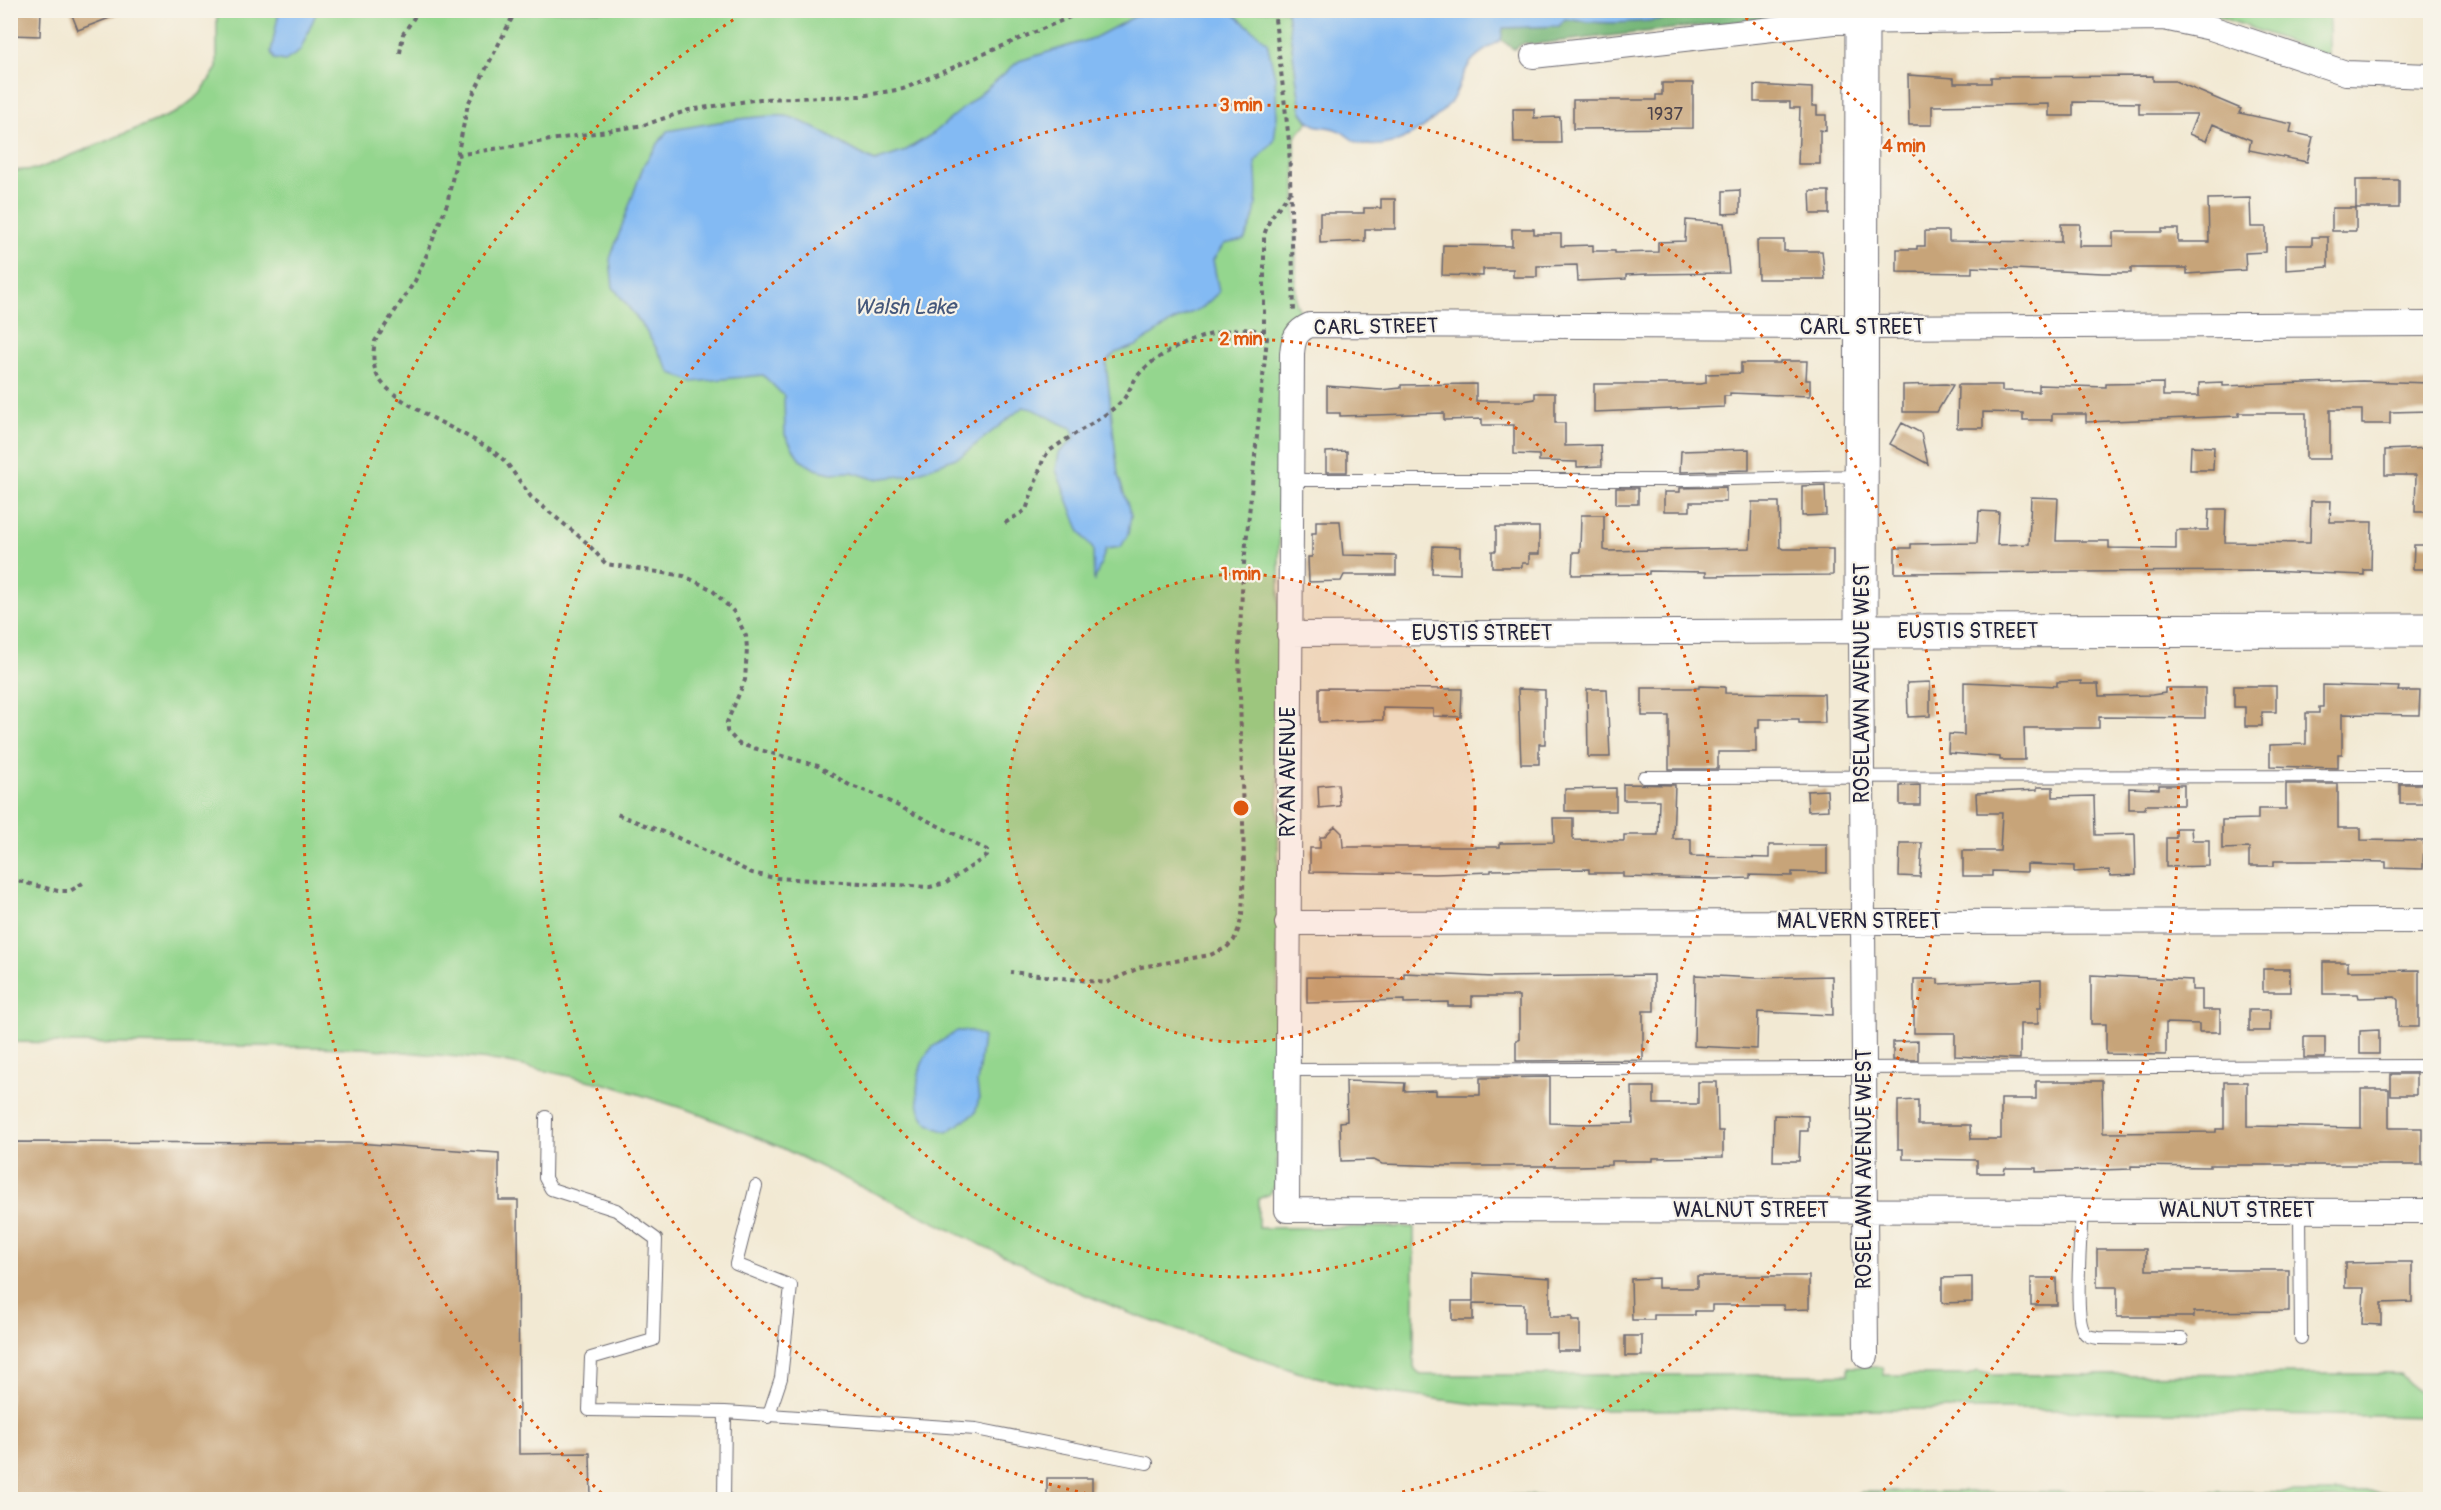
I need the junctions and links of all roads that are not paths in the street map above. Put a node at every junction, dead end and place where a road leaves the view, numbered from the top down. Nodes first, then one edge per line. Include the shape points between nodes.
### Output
1 (1853, 18) edge
2 (1533, 56) dead end
3 (2430, 76) edge
4 (2430, 324) edge
5 (1862, 327) junction
6 (1299, 331) joint
7 (1862, 476) junction
8 (1290, 480) junction
9 (2430, 630) edge
10 (1862, 631) junction
11 (1289, 634) junction
12 (2430, 776) edge
13 (1644, 777) dead end
14 (1862, 777) junction
15 (1862, 921) junction
16 (2430, 921) edge
17 (1287, 923) junction
18 (2430, 1066) edge
19 (1287, 1070) junction
20 (1863, 1070) junction
21 (546, 1117) dead end
22 (756, 1186) dead end
23 (1287, 1210) joint
24 (1864, 1210) junction
25 (2082, 1210) junction
26 (2300, 1210) junction
27 (2430, 1211) edge
28 (2301, 1338) dead end
29 (2182, 1339) dead end
30 (1866, 1356) dead end
31 (724, 1412) junction
32 (768, 1417) junction
33 (1147, 1463) dead end
34 (723, 1500) edge

1 - 2 street
1 - 3 street via 2164,18 2211,28 2346,73
1 - 5 street, ROSELAWN AVENUE WEST
4 - 5 street, CARL STREET
5 - 6 street, CARL STREET via 1310,325
5 - 7 street, ROSELAWN AVENUE WEST
6 - 8 street, RYAN AVENUE via 1292,354
7 - 8 lane
7 - 10 street, ROSELAWN AVENUE WEST
8 - 11 street, RYAN AVENUE
9 - 10 street, EUSTIS STREET
10 - 11 street, EUSTIS STREET
10 - 14 street, ROSELAWN AVENUE WEST
11 - 17 street, RYAN AVENUE
12 - 14 lane
13 - 14 lane
14 - 15 street, ROSELAWN AVENUE WEST
15 - 16 street, MALVERN STREET
15 - 17 street, MALVERN STREET
15 - 20 street, ROSELAWN AVENUE WEST
17 - 19 street, RYAN AVENUE
18 - 20 lane
19 - 20 lane
19 - 23 street, RYAN AVENUE
20 - 24 street, ROSELAWN AVENUE WEST
21 - 31 lane via 544,1178 551,1189 616,1210 656,1239 653,1340 591,1358 589,1410
22 - 32 lane via 736,1264 791,1286 781,1378
23 - 24 street, WALNUT STREET
24 - 25 street, WALNUT STREET
24 - 30 street, ROSELAWN AVENUE WEST
25 - 26 street, WALNUT STREET
25 - 29 lane via 2083,1331 2089,1337 2099,1338
26 - 27 street, WALNUT STREET
26 - 28 lane
31 - 32 lane
31 - 34 lane
32 - 33 lane via 976,1430

